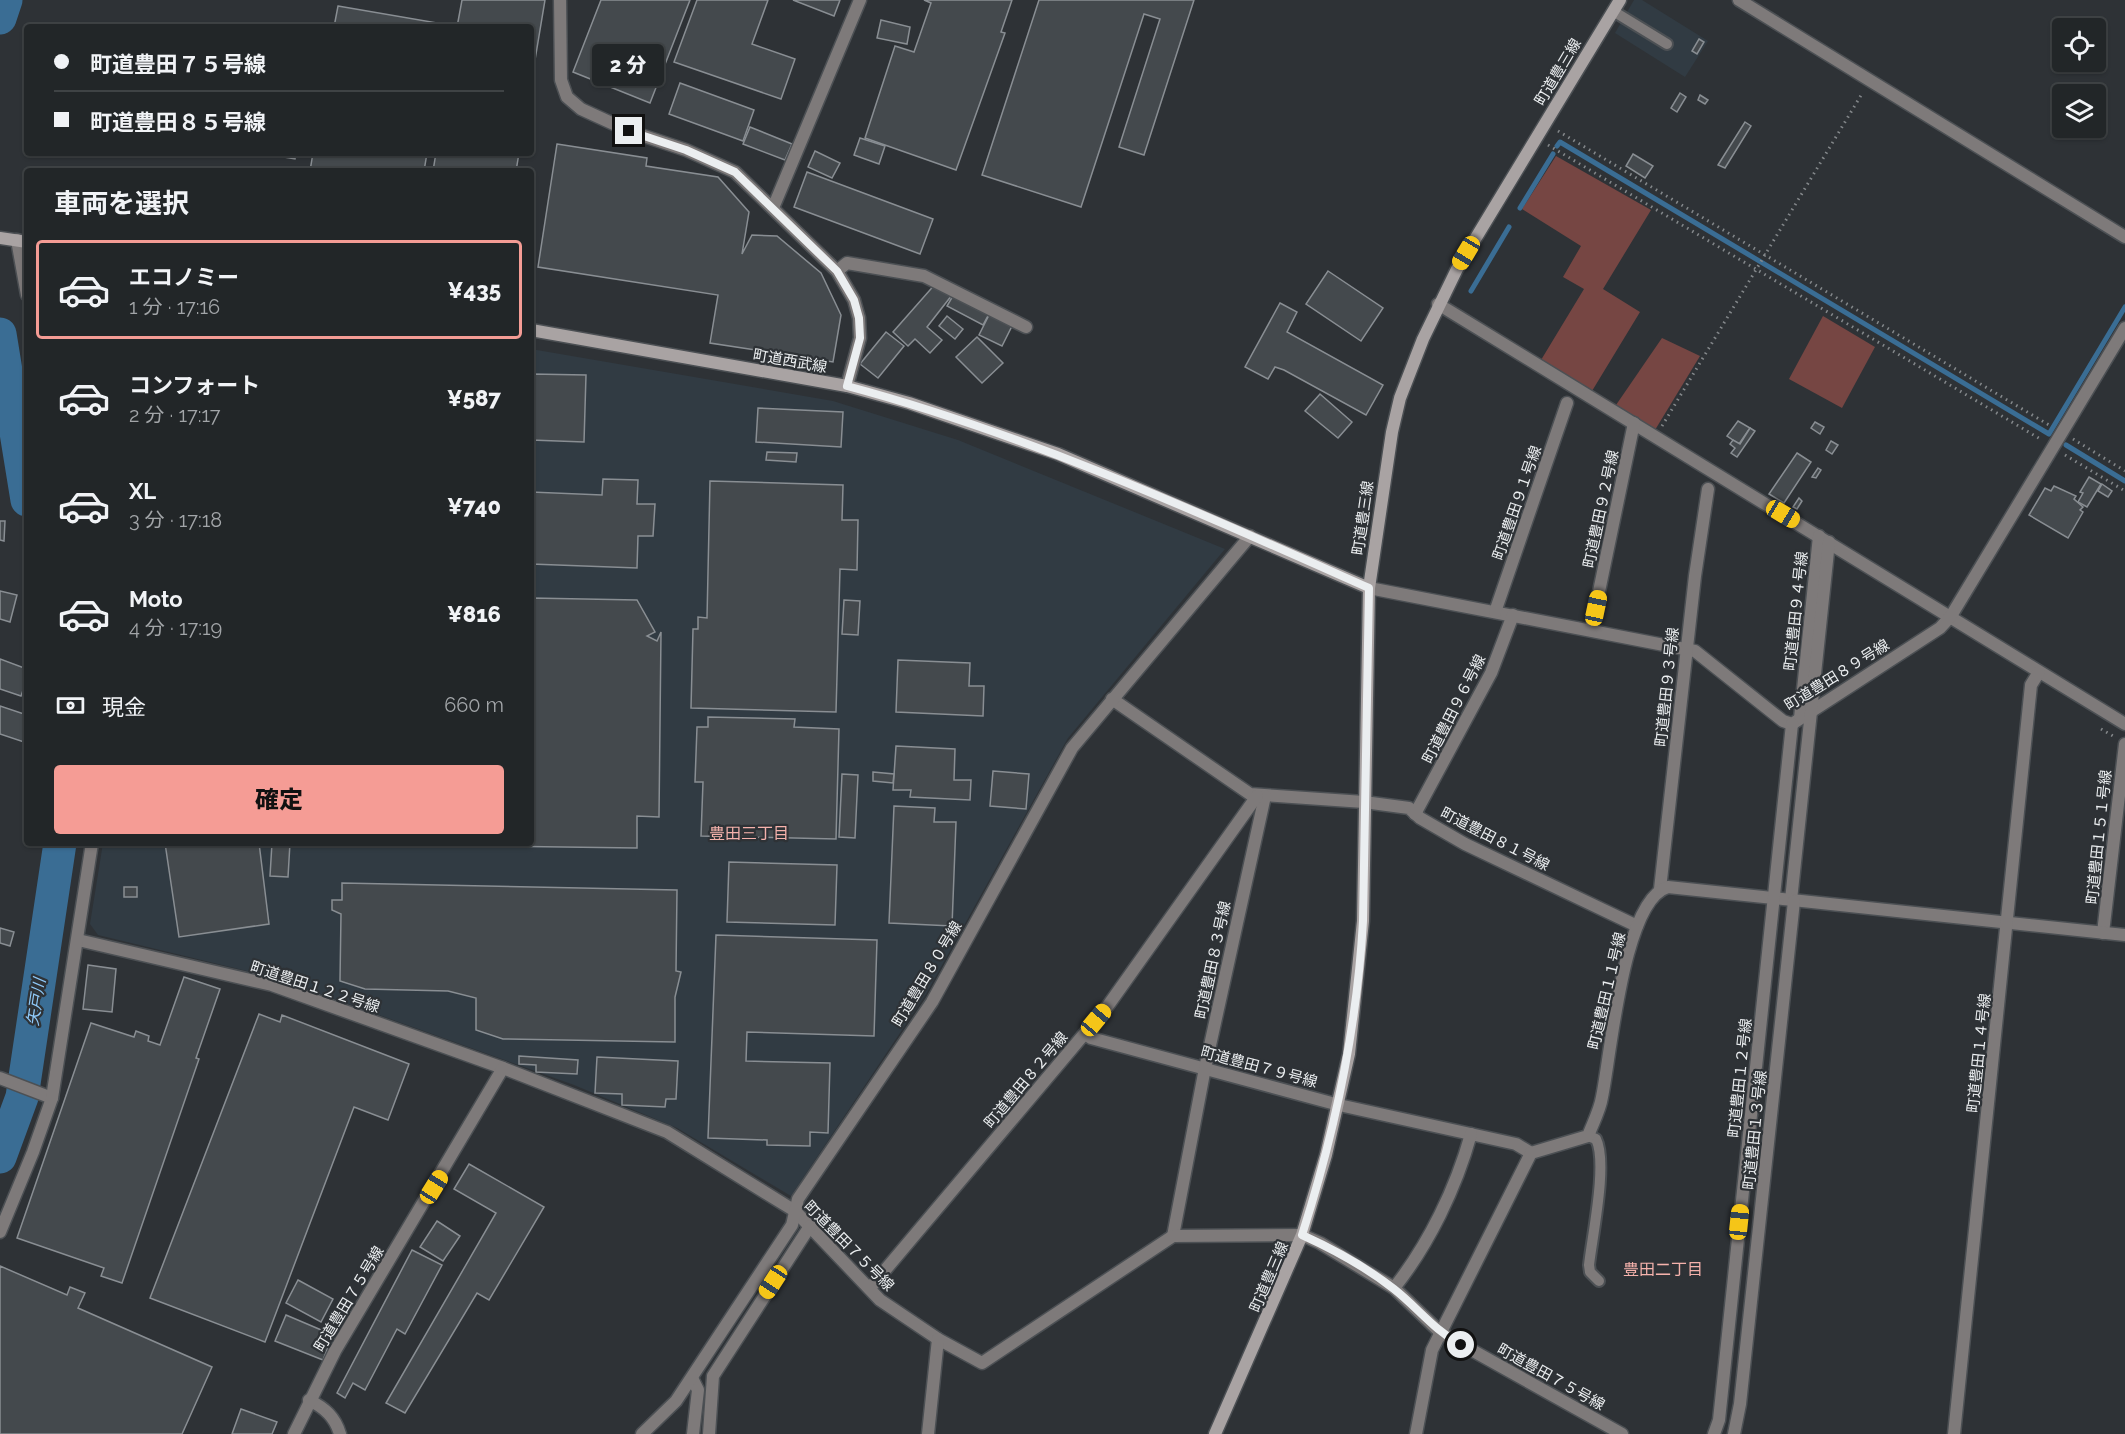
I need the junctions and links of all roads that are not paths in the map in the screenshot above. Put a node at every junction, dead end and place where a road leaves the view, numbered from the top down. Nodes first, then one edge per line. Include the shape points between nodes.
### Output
1 (560, 0) edge
2 (860, 0) edge
3 (1738, 0) edge
4 (1617, 5) edge
5 (1667, 44) dead end
6 (773, 208) junction
7 (2125, 237) edge
8 (0, 238) edge
9 (22, 241) edge
10 (24, 263) edge
11 (837, 271) junction
12 (1438, 304) junction
13 (1026, 327) dead end
14 (2125, 328) edge
15 (534, 331) edge
16 (847, 386) junction
17 (1567, 403) dead end
18 (1634, 427) junction
19 (1708, 489) dead end
20 (1250, 536) junction
21 (1824, 543) junction
22 (1369, 588) junction
23 (1495, 612) junction
24 (1514, 615) junction
25 (1949, 619) junction
26 (1591, 630) junction
27 (1687, 649) junction
28 (2037, 674) junction
29 (1112, 699) junction
30 (1801, 718) junction
31 (2125, 724) edge
32 (2125, 744) edge
33 (1261, 796) junction
34 (1364, 802) junction
35 (1415, 814) junction
36 (92, 846) edge
37 (1660, 889) junction
38 (1774, 898) junction
39 (1793, 900) junction
40 (2008, 923) junction
41 (1637, 926) junction
42 (2103, 933) junction
43 (2125, 935) edge
44 (78, 940) junction
45 (1085, 1034) junction
46 (503, 1068) junction
47 (1205, 1068) junction
48 (0, 1078) edge
49 (52, 1098) junction
50 (1339, 1104) junction
51 (1471, 1134) junction
52 (1588, 1136) junction
53 (1531, 1153) junction
54 (795, 1211) junction
55 (810, 1226) junction
56 (0, 1232) edge
57 (1302, 1235) junction
58 (1173, 1236) junction
59 (1599, 1281) dead end
60 (870, 1288) junction
61 (1394, 1288) junction
62 (1441, 1334) junction
63 (938, 1339) junction
64 (692, 1378) junction
65 (309, 1400) junction
66 (294, 1434) edge
67 (340, 1434) edge
68 (642, 1434) edge
69 (693, 1434) edge
70 (709, 1434) edge
71 (928, 1434) edge
72 (1215, 1434) edge
73 (1416, 1434) edge
74 (1622, 1434) edge
75 (1714, 1434) edge
76 (1734, 1434) edge
77 (1953, 1434) edge

1 - 6 street via 561,80 567,97 581,109 629,131 735,172
2 - 6 street
3 - 7 street
4 - 5 lane
4 - 12 street, 町道豊三線
6 - 11 street
8 - 9 street
9 - 10 street
11 - 13 street via 847,263 924,276
11 - 16 street via 854,300 859,318 860,338
12 - 18 street
12 - 22 street, 町道豊三線 via 1400,398
14 - 25 street
15 - 16 street, 町道西武線
16 - 20 street, 町道西武線 via 1047,450
17 - 23 street, 町道豊田９１号線
18 - 21 street via 1656,436
18 - 26 street, 町道豊田９２号線
19 - 27 street, 町道豊田９３号線
20 - 22 street, 町道西武線
20 - 29 street, 町道豊田８０号線
21 - 25 street
21 - 30 street, 町道豊田９４号線
22 - 23 street, 町道豊田８９号線
22 - 34 street, 町道豊三線
23 - 24 street, 町道豊田８９号線
24 - 26 street, 町道豊田８９号線
24 - 35 street, 町道豊田９６号線 via 1491,673
25 - 28 street
25 - 30 street, 町道豊田８９号線
26 - 27 street, 町道豊田８９号線
27 - 30 street, 町道豊田８９号線 via 1702,654 1783,721
27 - 37 street, 町道豊田９３号線
28 - 31 street
28 - 40 street, 町道豊田１４号線 via 2031,685
29 - 33 street, 町道豊田８１号線 via 1250,794
29 - 54 street, 町道豊田８０号線 via 1064,760 932,1002 798,1199
30 - 38 street, 町道豊田１２号線
30 - 39 street, 町道豊田１３号線
32 - 42 street, 町道豊田１５１号線
33 - 34 street, 町道豊田８１号線
33 - 45 street, 町道豊田８２号線
33 - 47 street, 町道豊田８３号線
34 - 35 street, 町道豊田８１号線 via 1408,808
34 - 50 street, 町道豊三線 via 1359,975
35 - 41 street, 町道豊田８１号線 via 1465,844
36 - 44 street
37 - 38 street
37 - 41 street, 町道豊田１１号線 via 1650,897
38 - 39 street
38 - 75 street, 町道豊田１２号線 via 1719,1420
39 - 40 street
39 - 76 street, 町道豊田１３号線
40 - 42 street
40 - 77 street, 町道豊田１４号線
41 - 52 street, 町道豊田１１号線 via 1616,1005 1602,1098
42 - 43 street
44 - 46 street, 町道豊田１２２号線 via 272,985
44 - 49 street
45 - 47 street, 町道豊田７９号線
45 - 60 street, 町道豊田８２号線
46 - 54 street, 町道豊田７５号線 via 667,1132
46 - 65 street, 町道豊田７５号線
47 - 50 street, 町道豊田７９号線
47 - 58 street, 町道豊田８３号線
48 - 49 street
49 - 56 street
50 - 51 street, 町道豊田７９号線
50 - 57 street, 町道豊三線
51 - 53 street, 町道豊田７９号線 via 1516,1144
51 - 61 street via 1440,1214
52 - 53 street
52 - 59 lane via 1596,1139 1599,1147 1598,1196 1589,1265
53 - 62 street
54 - 55 street, 町道豊田７５号線
54 - 64 street, 町道豊田８０号線 via 792,1226
55 - 60 street, 町道豊田７５号線
55 - 70 street via 713,1376
57 - 58 street, 町道豊田７５号線
57 - 61 street, 町道豊田７５号線
57 - 72 street, 町道豊三線
58 - 63 street, 町道豊田７５号線 via 982,1363
60 - 63 street, 町道豊田７５号線 via 880,1300
61 - 62 street, 町道豊田７５号線
62 - 73 street via 1432,1350
62 - 74 street, 町道豊田７５号線
63 - 71 street
64 - 68 street, 町道豊田８０号線 via 676,1401
64 - 69 street via 698,1390
65 - 66 street, 町道豊田７５号線
65 - 67 street via 325,1408

